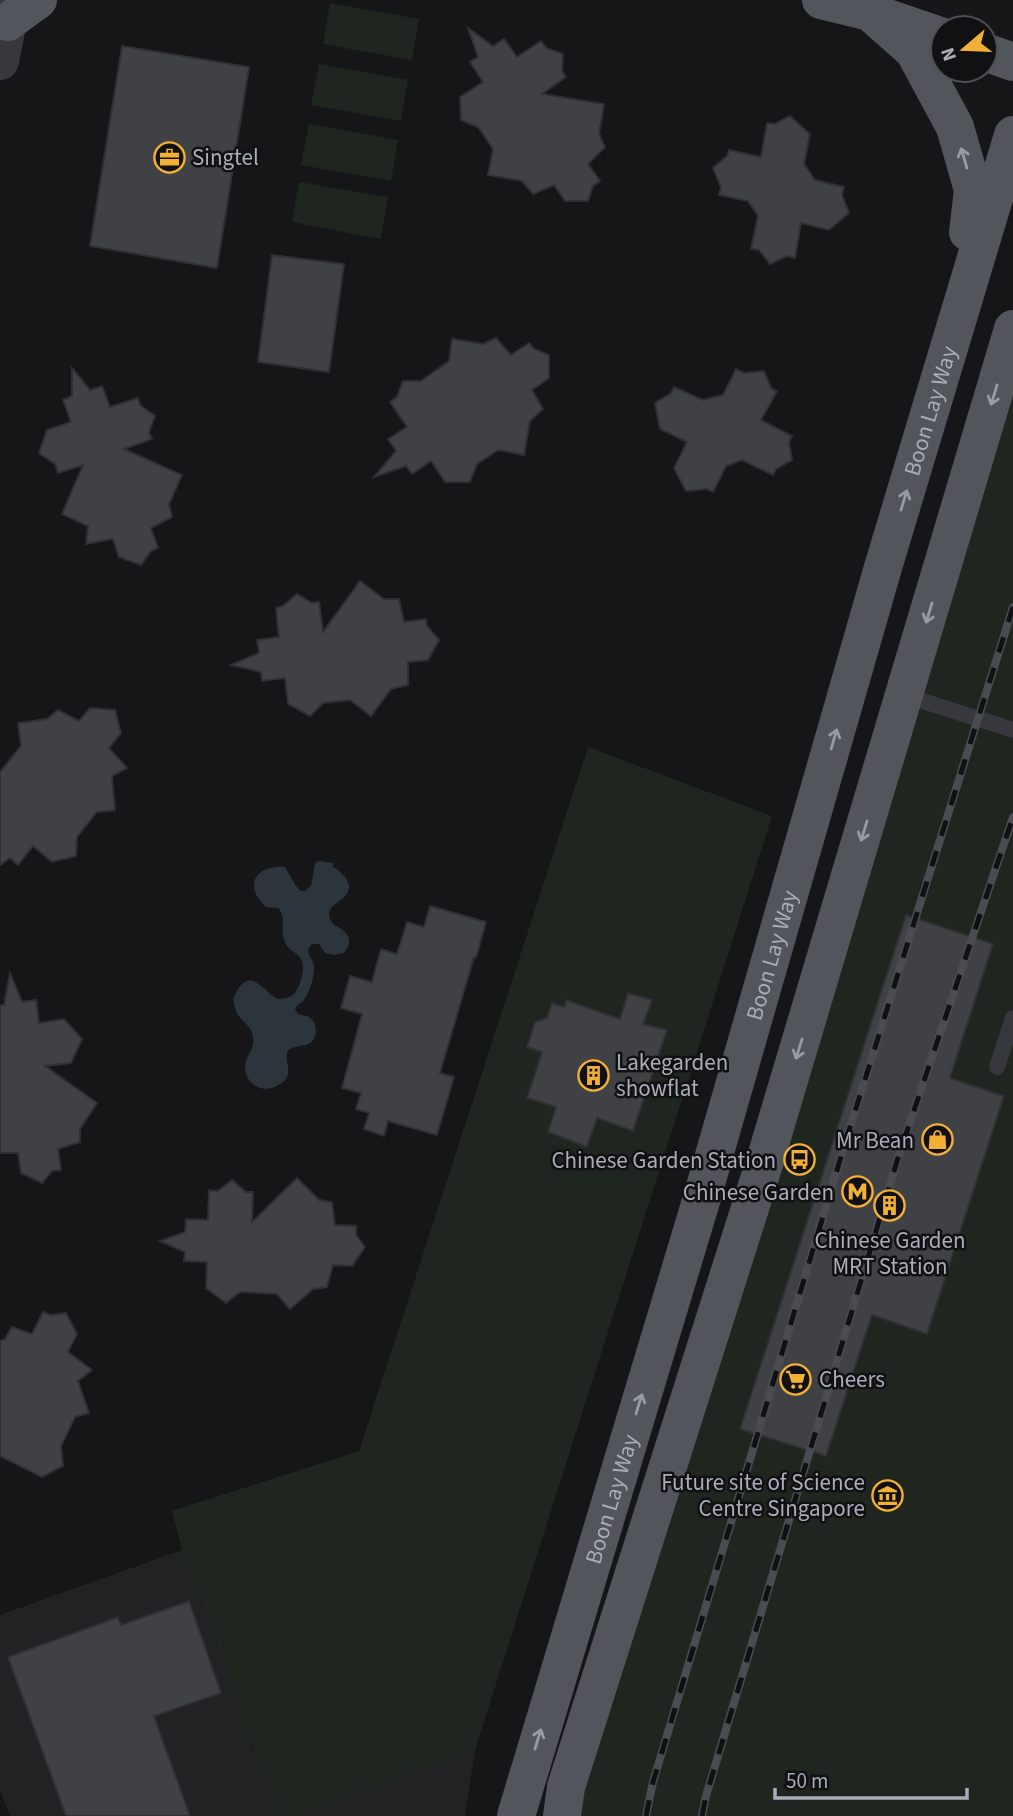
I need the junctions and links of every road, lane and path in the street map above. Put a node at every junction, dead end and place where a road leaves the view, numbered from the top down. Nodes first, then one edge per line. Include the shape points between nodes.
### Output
1 (821, 0) edge
2 (19, 7) edge
3 (870, 12) junction
4 (929, 32) edge
5 (0, 61) edge
6 (1013, 135) edge
7 (958, 323) junction
8 (1013, 329) edge
9 (904, 695) junction
10 (1013, 730) edge
11 (1013, 1018) edge
12 (998, 1067) dead end
13 (516, 1816) edge
14 (562, 1816) edge

1 - 3 main road
2 - 5 street
3 - 4 main road
7 -> 3 main road via 973,190 970,178 955,127 914,51
6 - 7 main road, Boon Lay Way
13 -> 7 main road, Boon Lay Way
8 -> 9 main road, Boon Lay Way
9 - 10 lane
9 -> 14 main road, Boon Lay Way via 764,1164 566,1787
11 - 12 lane

